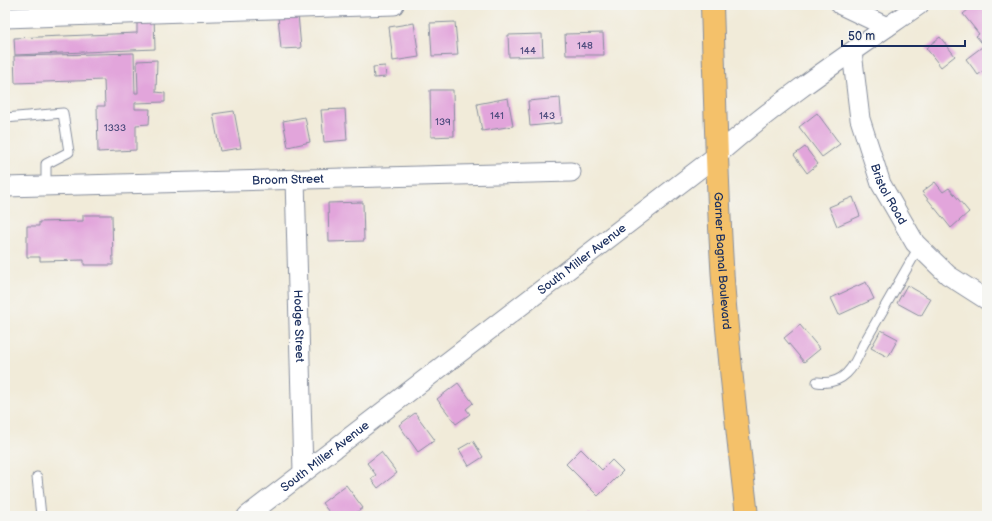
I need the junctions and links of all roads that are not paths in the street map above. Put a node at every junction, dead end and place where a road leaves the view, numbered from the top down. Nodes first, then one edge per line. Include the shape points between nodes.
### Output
1 (394, 5) edge
2 (712, 5) edge
3 (841, 5) edge
4 (919, 5) edge
5 (126, 10) edge
6 (5, 18) edge
7 (887, 27) junction
8 (852, 52) junction
9 (5, 118) edge
10 (716, 156) junction
11 (571, 172) dead end
12 (295, 179) junction
13 (46, 186) junction
14 (5, 187) edge
15 (919, 247) junction
16 (987, 300) edge
17 (817, 382) dead end
18 (303, 472) junction
19 (37, 477) dead end
20 (41, 516) edge
21 (247, 516) edge
22 (747, 516) edge

1 - 5 street
2 - 10 highway, Garner Bagnal Boulevard
3 - 7 street
4 - 7 street, South Miller Avenue
5 - 6 street
7 - 8 street, South Miller Avenue
8 - 10 street, South Miller Avenue via 746,130
8 - 15 street, Bristol Road via 860,119 881,184
9 - 13 lane via 63,113 70,152 46,164
10 - 18 street, South Miller Avenue
10 - 22 highway, Garner Bagnal Boulevard via 723,282
11 - 12 street, Broom Street
12 - 13 street, Broom Street
12 - 18 street, Hodge Street
13 - 14 street, Broom Street
15 - 16 street, Bristol Road via 948,275
15 - 17 lane via 863,345 857,362 842,377 828,384
18 - 21 street, South Miller Avenue
19 - 20 lane

